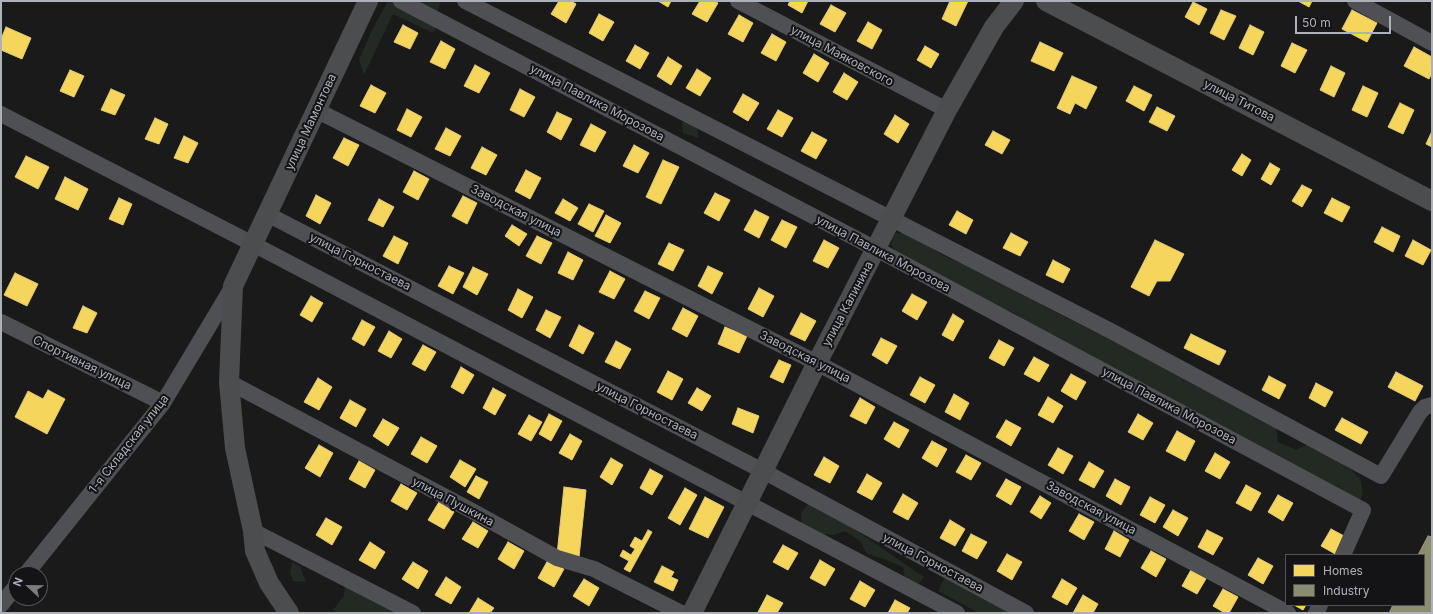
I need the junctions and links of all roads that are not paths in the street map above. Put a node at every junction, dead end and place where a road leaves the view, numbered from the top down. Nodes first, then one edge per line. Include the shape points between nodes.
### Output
1 (368, 1) edge
2 (402, 1) edge
3 (465, 1) edge
4 (738, 1) edge
5 (1014, 1) edge
6 (1046, 1) edge
7 (1355, 1) edge
8 (1432, 43) edge
9 (316, 110) junction
10 (947, 110) junction
11 (1, 114) edge
12 (1432, 201) edge
13 (267, 214) junction
14 (892, 218) junction
15 (253, 244) junction
16 (876, 250) junction
17 (233, 286) junction
18 (1, 322) edge
19 (817, 363) junction
20 (229, 382) junction
21 (163, 403) junction
22 (1432, 405) edge
23 (763, 472) junction
24 (747, 504) junction
25 (253, 531) junction
26 (1343, 554) edge
27 (32, 566) edge
28 (8, 596) edge
29 (1, 605) edge
30 (289, 613) edge
31 (413, 613) edge
32 (681, 613) edge
33 (692, 613) edge
34 (958, 613) edge
35 (1026, 613) edge
36 (1288, 613) edge

1 - 9 main road, улица Мамонтова
2 - 16 street, улица Павлика Морозова
3 - 14 street
4 - 10 street, улица Маяковского
5 - 10 main road, улица Калинина via 994,27
6 - 12 main road, улица Титова
7 - 8 street
9 - 13 main road, улица Мамонтова
9 - 19 street, Заводская улица
10 - 14 main road, улица Калинина
11 - 15 street
13 - 15 main road, улица Мамонтова
13 - 23 street, улица Горностаева
14 - 16 main road, улица Калинина
14 - 22 street via 1111,331 1381,476 1420,412
15 - 17 main road
15 - 24 street
16 - 19 main road, улица Калинина
16 - 26 street, улица Павлика Морозова via 1363,510
17 - 20 main road
17 - 21 street, 1-я Складская улица
18 - 21 street, Спортивная улица
19 - 23 main road, улица Калинина
19 - 36 street, Заводская улица
20 - 25 main road via 235,448
20 - 32 street, улица Пушкина via 557,558 594,569
21 - 27 street, 1-я Складская улица
23 - 24 main road, улица Калинина
23 - 35 street, улица Горностаева
24 - 33 main road, улица Калинина
24 - 34 street
25 - 30 main road via 255,551 269,583
25 - 31 street
28 - 29 street

